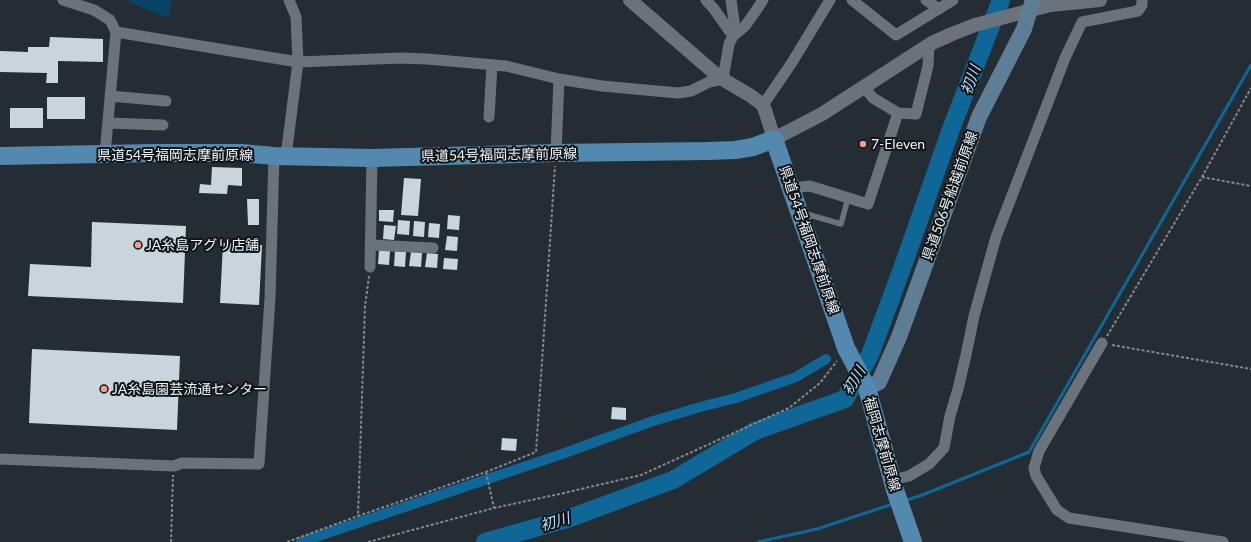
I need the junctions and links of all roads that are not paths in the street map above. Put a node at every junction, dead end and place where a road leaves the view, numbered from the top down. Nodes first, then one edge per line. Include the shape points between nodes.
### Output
1 (63, 0) edge
2 (289, 0) edge
3 (630, 0) edge
4 (706, 0) edge
5 (731, 0) edge
6 (763, 0) edge
7 (830, 0) edge
8 (852, 0) edge
9 (926, 0) edge
10 (953, 0) edge
11 (1100, 0) edge
12 (1142, 0) edge
13 (1026, 8) edge
14 (939, 9) junction
15 (116, 32) junction
16 (733, 36) junction
17 (931, 44) junction
18 (298, 62) junction
19 (492, 65) junction
20 (559, 79) junction
21 (723, 79) junction
22 (864, 87) junction
23 (110, 96) junction
24 (166, 100) dead end
25 (763, 105) junction
26 (898, 113) junction
27 (489, 117) dead end
28 (108, 123) junction
29 (164, 125) dead end
30 (774, 139) junction
31 (556, 153) junction
32 (105, 154) junction
33 (0, 156) edge
34 (280, 156) junction
35 (372, 158) junction
36 (791, 188) junction
37 (848, 198) junction
38 (799, 212) junction
39 (371, 245) junction
40 (433, 248) dead end
41 (370, 267) road end
42 (1102, 343) road end
43 (846, 348) joint
44 (867, 388) junction
45 (0, 459) edge
46 (894, 485) junction
47 (913, 542) edge
48 (1223, 542) edge

1 - 15 street via 94,10 110,20
2 - 18 street via 296,18
3 - 21 street
4 - 16 street
5 - 16 street
6 - 16 street via 745,26
7 - 25 street
8 - 14 street via 896,35
9 - 14 street
10 - 14 street
11 - 13 street
12 - 46 street via 1138,11 1082,22 1065,58 996,237 974,316 944,448 929,464
13 - 17 street via 975,25
13 - 44 main road, 県道506号船越前原線 via 1024,29 979,117 899,337 879,382
15 - 18 street
15 - 23 street
16 - 21 street via 729,44
17 - 22 street
17 - 26 street via 916,114
18 - 19 street via 401,58
18 - 34 street
19 - 20 street
19 - 27 street
20 - 21 street via 602,86 678,92
20 - 31 street
21 - 25 street
22 - 26 street via 873,98
22 - 30 street via 822,114
23 - 24 street
23 - 28 street
25 - 30 street
26 - 37 street via 868,204
28 - 29 street
28 - 32 street
30 - 31 main road, 県道54号福岡志摩前原線 via 753,147 708,152
30 - 36 main road, 県道54号福岡志摩前原線
31 - 35 main road, 県道54号福岡志摩前原線
32 - 33 main road, 県道54号福岡志摩前原線
32 - 34 main road, 県道54号福岡志摩前原線 via 226,153
34 - 35 main road, 県道54号福岡志摩前原線
34 - 45 street via 259,464 182,463 174,466
35 - 39 street
36 - 37 street via 810,186
36 - 38 main road, 県道54号福岡志摩前原線
37 - 38 lane via 841,224
38 - 43 main road, 県道54号福岡志摩前原線
39 - 40 street
39 - 41 street
42 - 48 street via 1039,451 1034,468 1056,510 1069,518
43 - 44 main road, 福岡志摩前原線
44 - 46 main road, 福岡志摩前原線
46 - 47 main road, 福岡志摩前原線

